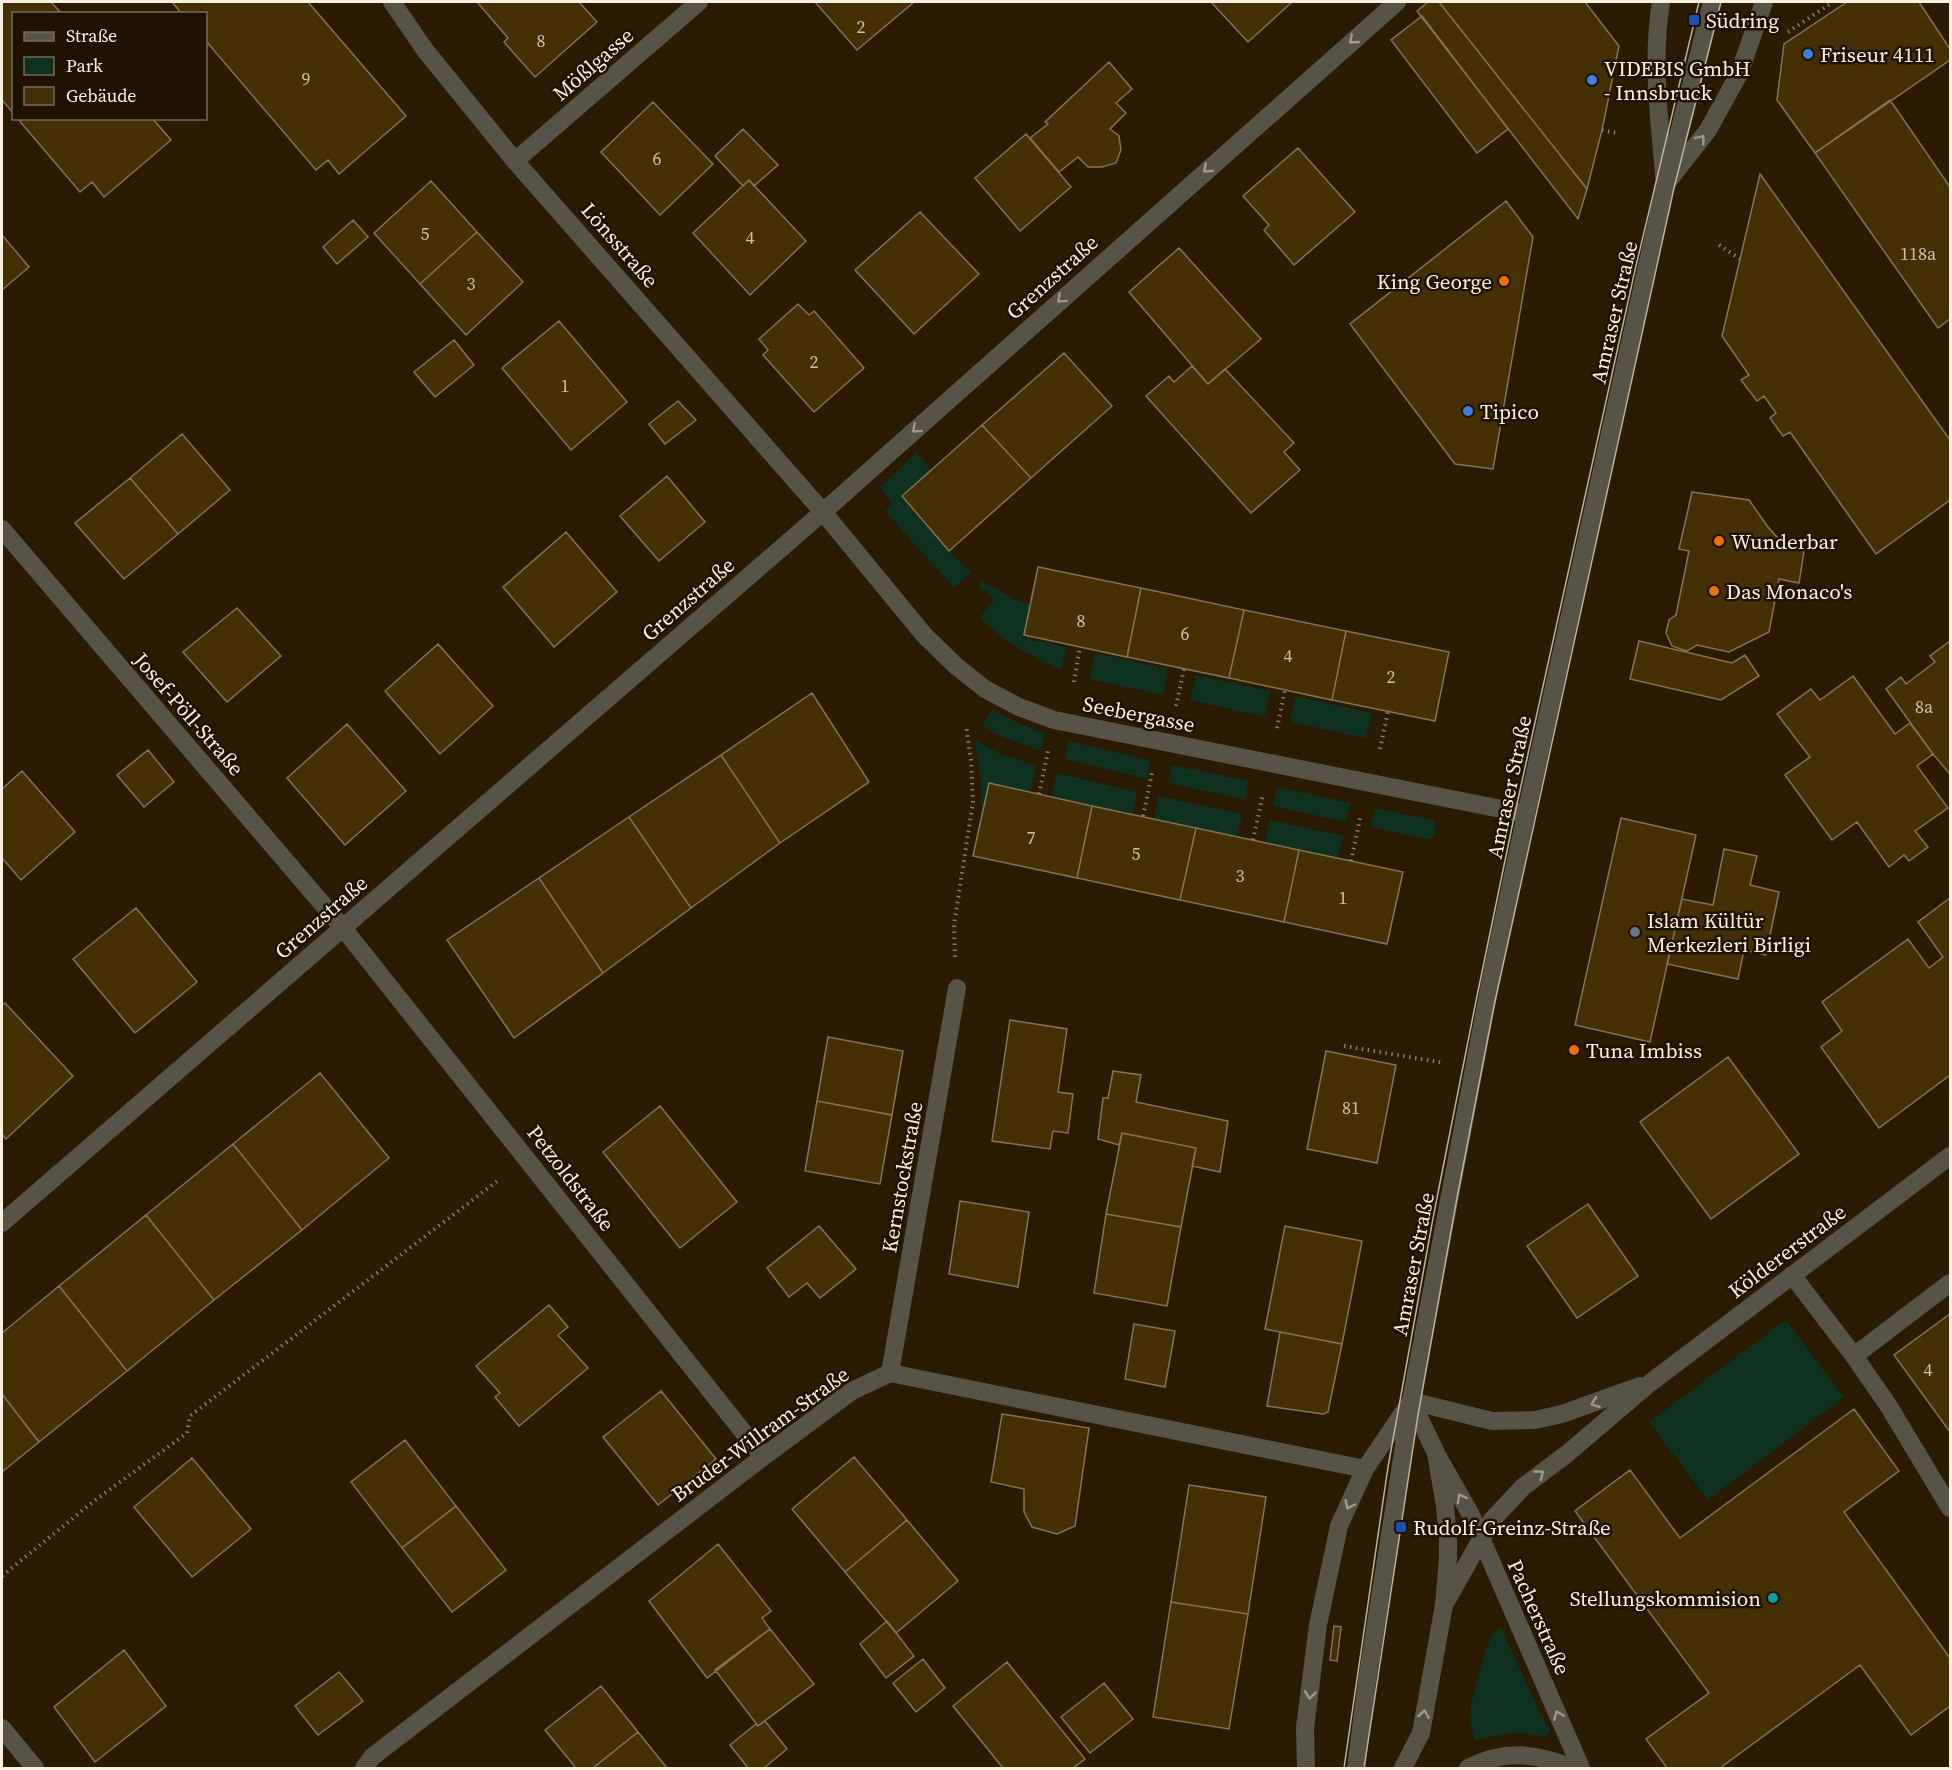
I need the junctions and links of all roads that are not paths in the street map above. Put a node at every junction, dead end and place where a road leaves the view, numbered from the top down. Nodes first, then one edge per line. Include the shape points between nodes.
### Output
1 (392, 2) edge
2 (699, 2) edge
3 (1397, 2) edge
4 (1661, 2) edge
5 (1712, 2) edge
6 (1764, 2) edge
7 (516, 160) junction
8 (1665, 185) junction
9 (822, 512) junction
10 (2, 529) edge
11 (1526, 814) junction
12 (343, 928) junction
13 (957, 988) road end
14 (1950, 1156) edge
15 (2, 1222) edge
16 (1792, 1275) junction
17 (1950, 1283) edge
18 (1854, 1356) junction
19 (890, 1373) junction
20 (1650, 1383) junction
21 (1411, 1401) junction
22 (1436, 1453) junction
23 (763, 1457) junction
24 (1365, 1469) junction
25 (1950, 1508) edge
26 (1480, 1538) junction
27 (1444, 1605) junction
28 (2, 1728) edge
29 (1353, 1767) edge
30 (35, 1768) edge
31 (364, 1768) edge
32 (1306, 1768) edge
33 (1403, 1768) edge
34 (1468, 1768) edge
35 (1573, 1768) edge
36 (1581, 1768) edge

1 - 7 street, Lönsstraße via 425,50
2 - 7 street, Mößlgasse
3 -> 9 street, Grenzstraße
4 - 8 street, Amraser Straße via 1657,86
5 - 8 street
8 -> 6 street, Amraser Straße via 1708,130 1739,74
7 - 9 street, Lönsstraße
8 - 11 street, Amraser Straße
9 - 11 street, Seebergasse via 925,636 985,689 1019,707 1054,720
9 - 12 street, Grenzstraße
10 - 12 street, Josef-Pöll-Straße
11 - 21 street, Amraser Straße
12 - 15 street, Grenzstraße
12 - 23 street, Petzoldstraße
13 - 19 street, Kernstockstraße
14 - 16 street, Köldererstraße
16 - 18 street
16 - 20 street, Köldererstraße
17 - 18 street
18 - 25 street
19 - 23 street, Bruder-Willram-Straße via 852,1391
19 - 24 street
20 -> 21 street, Köldererstraße via 1534,1420 1492,1421
26 -> 20 street, Köldererstraße via 1523,1487
21 - 22 street
21 - 24 street, Amraser Straße
21 - 29 street
26 -> 22 street, Pacherstraße
22 - 27 street via 1448,1540
23 - 31 street, Bruder-Willram-Straße via 372,1757
24 -> 32 street, Amraser Straße via 1338,1526 1305,1728
26 - 27 street, Köldererstraße
36 -> 26 street, Pacherstraße
33 -> 27 street via 1421,1733
28 - 30 street
34 - 35 street via 1492,1757 1515,1755 1536,1756

